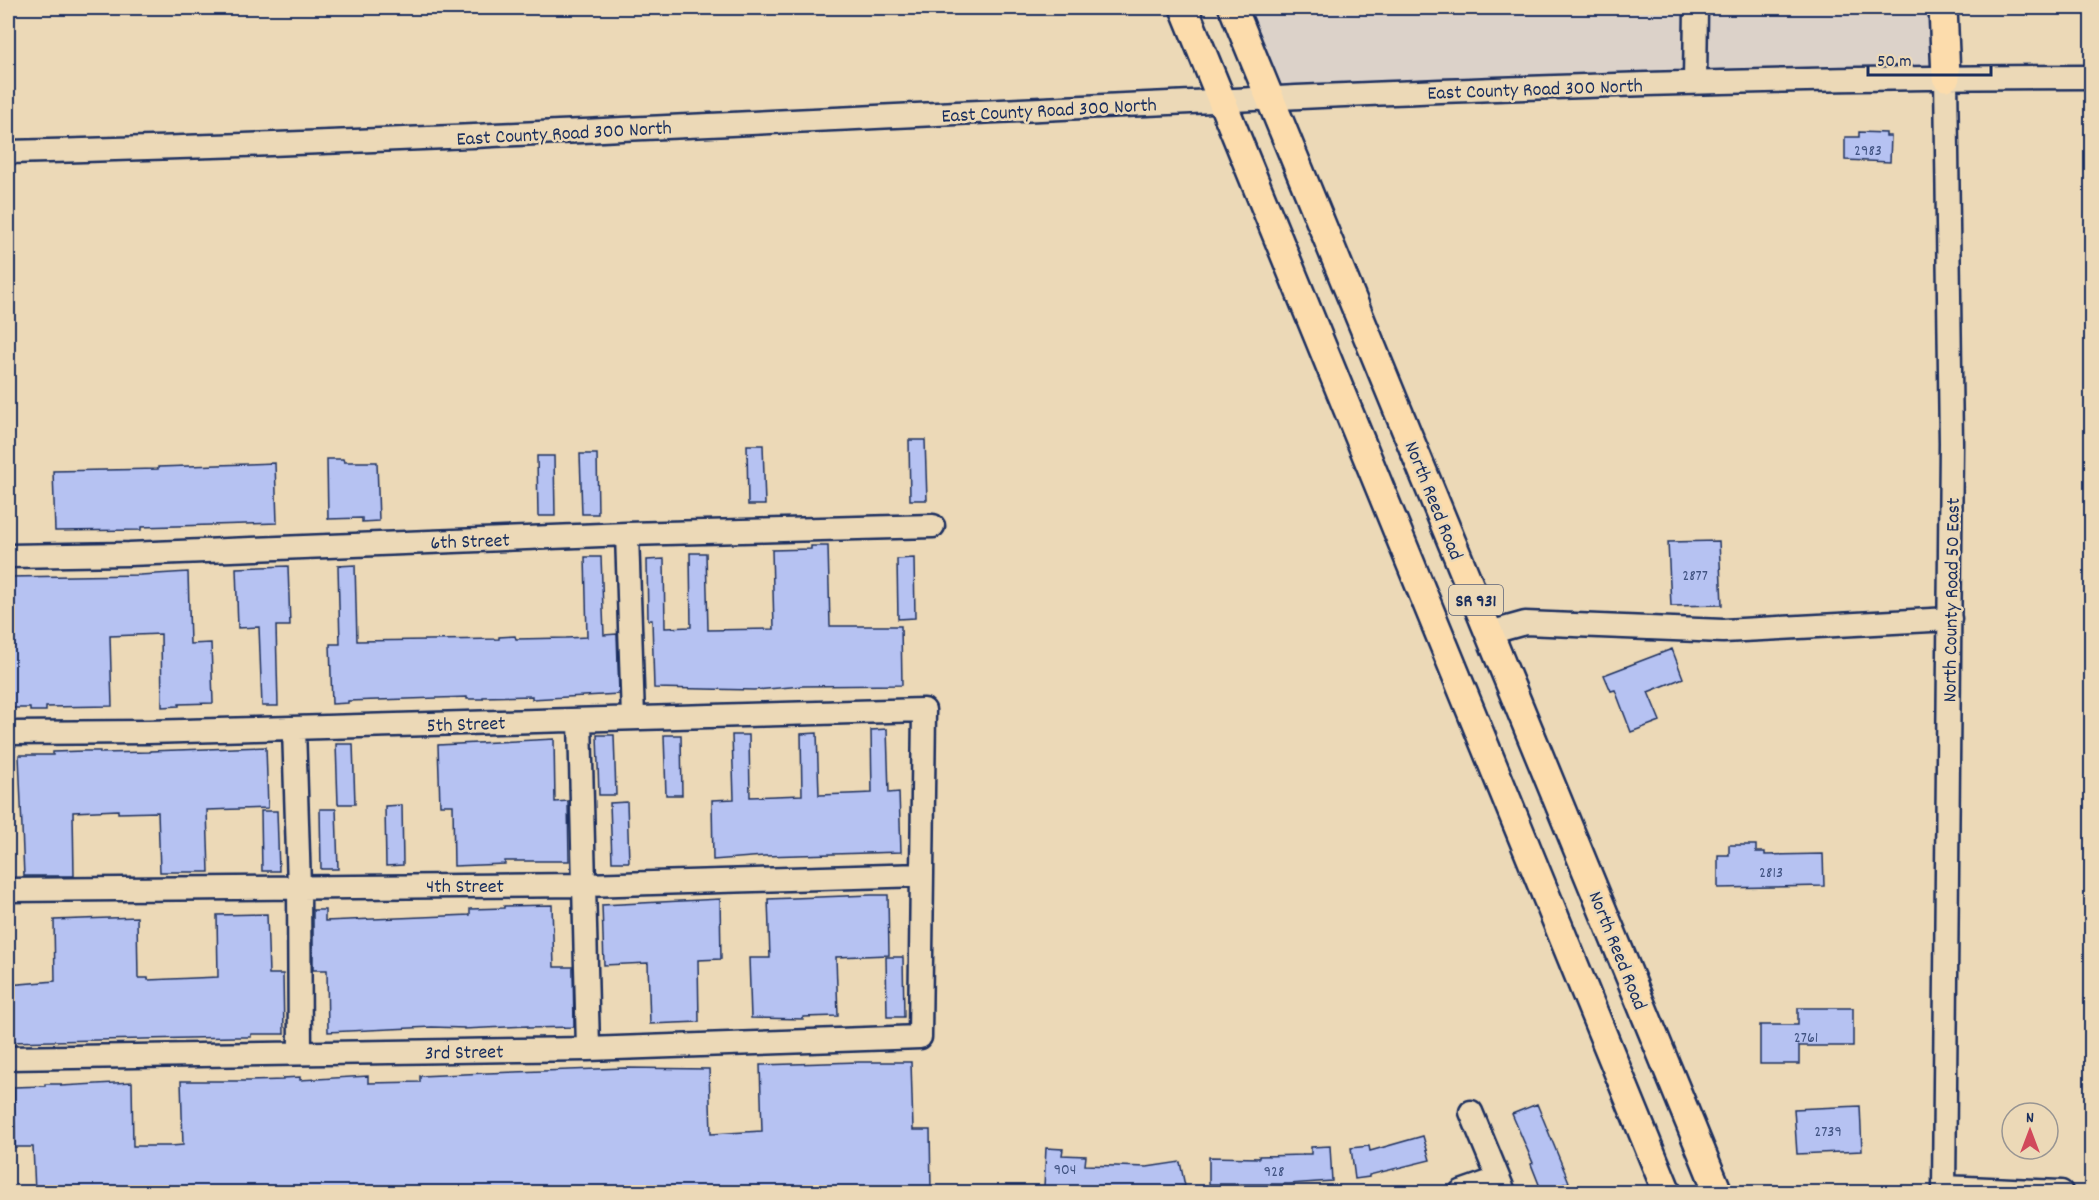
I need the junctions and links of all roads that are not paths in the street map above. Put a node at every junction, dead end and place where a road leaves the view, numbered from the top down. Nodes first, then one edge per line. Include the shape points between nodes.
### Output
1 (1184, 8) edge
2 (1233, 8) edge
3 (1696, 8) edge
4 (1943, 8) edge
5 (1946, 77) junction
6 (2091, 77) edge
7 (1695, 82) junction
8 (1270, 98) junction
9 (1222, 100) junction
10 (8, 152) edge
11 (933, 526) dead end
12 (627, 534) junction
13 (8, 556) edge
14 (1950, 619) junction
15 (1489, 633) junction
16 (633, 718) junction
17 (580, 720) junction
18 (294, 728) junction
19 (8, 733) edge
20 (922, 875) junction
21 (585, 885) junction
22 (299, 886) junction
23 (8, 890) edge
24 (588, 1049) junction
25 (300, 1053) junction
26 (8, 1058) edge
27 (1471, 1112) dead end
28 (1501, 1186) edge
29 (1944, 1190) edge
30 (1461, 1192) edge
31 (1667, 1192) edge
32 (1718, 1192) edge
33 (2061, 1192) edge

1 - 9 main road, SR 931
2 - 8 main road, North Reed Road / SR 931
3 - 7 street
4 - 5 main road, North County Road 50 East
5 - 6 street, East County Road 300 North
5 - 7 street, East County Road 300 North
5 - 14 street, North County Road 50 East via 1952,443
7 - 8 street, East County Road 300 North
8 - 9 street, East County Road 300 North
8 - 15 main road, North Reed Road / SR 931
9 - 10 street, East County Road 300 North via 515,135
9 - 31 main road, SR 931
11 - 12 street, 6th Street
12 - 13 street, 6th Street
12 - 16 street
14 - 15 street via 1723,631 1525,623
14 - 29 street, North County Road 50 East
15 - 32 main road, North Reed Road / SR 931
16 - 17 street, 5th Street
16 - 20 street, 5th Street via 924,710
17 - 18 street, 5th Street
17 - 21 street
18 - 19 street, 5th Street
18 - 22 street
20 - 21 street, 4th Street
20 - 24 street, 3rd Street via 920,1037
21 - 22 street, 4th Street
21 - 24 street
22 - 23 street, 4th Street
22 - 25 street
24 - 25 street, 3rd Street
25 - 26 street, 3rd Street
27 - 28 street
28 - 30 street
29 - 33 street

